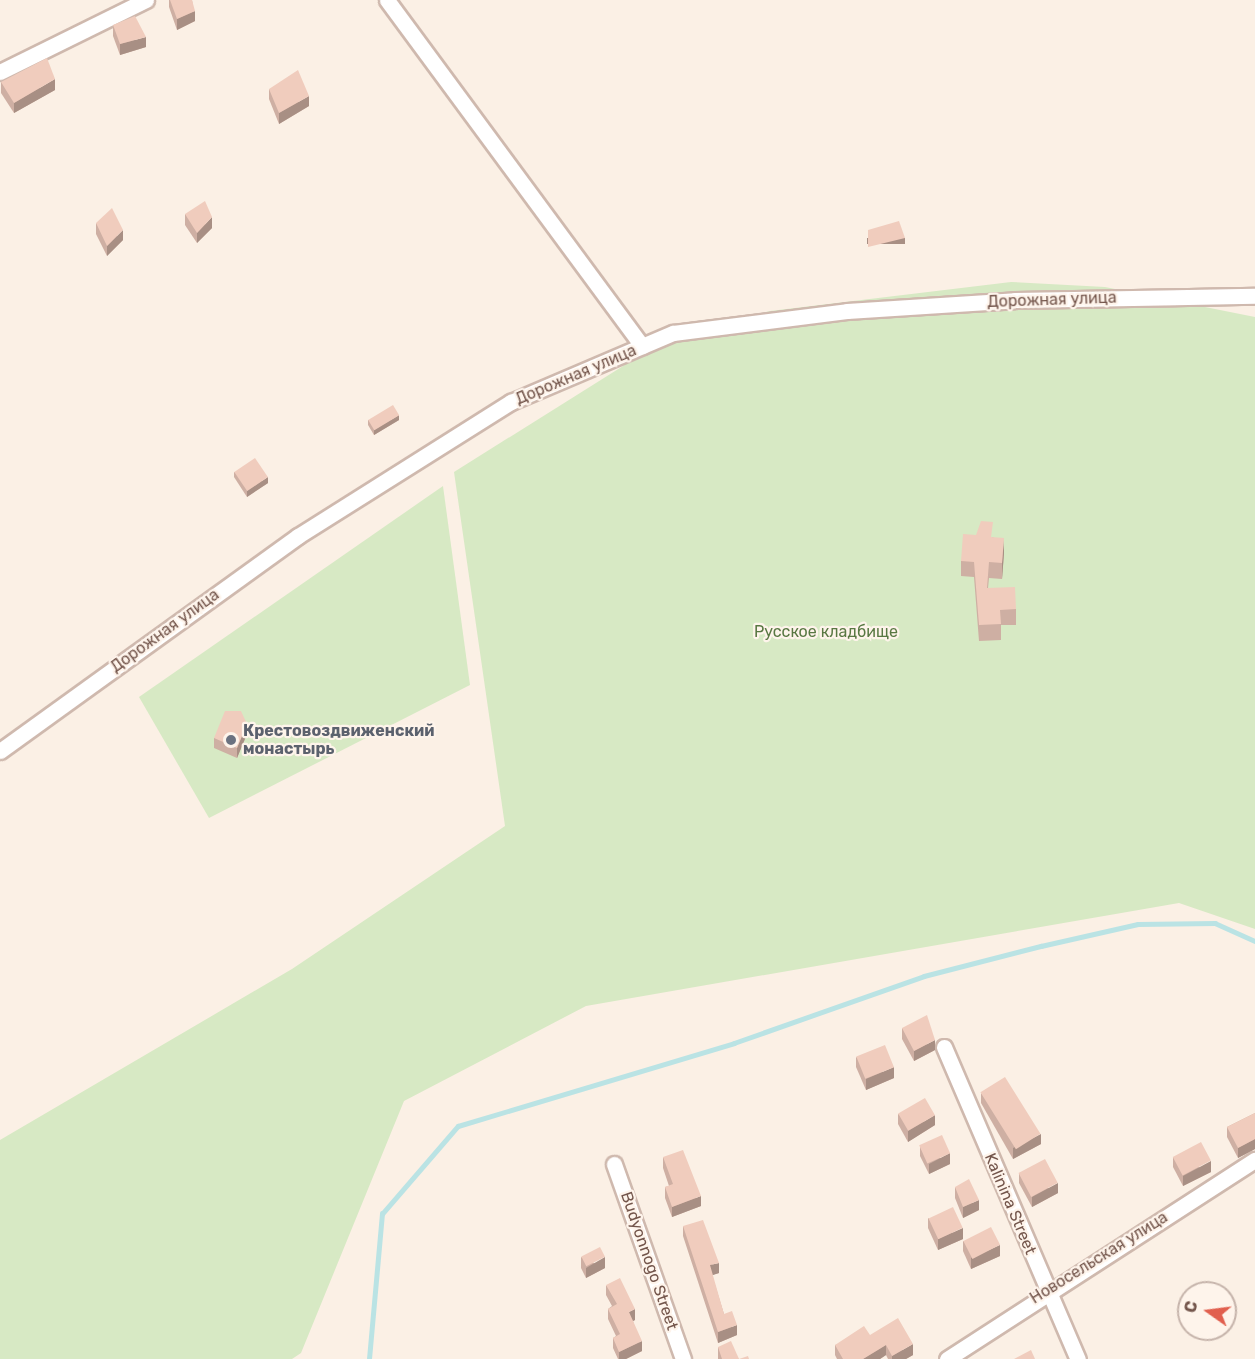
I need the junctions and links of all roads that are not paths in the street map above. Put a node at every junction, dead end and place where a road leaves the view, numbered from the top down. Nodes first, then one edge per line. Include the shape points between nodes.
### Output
1 (146, 0) edge
2 (387, 0) edge
3 (0, 72) edge
4 (1255, 296) edge
5 (642, 346) junction
6 (0, 750) edge
7 (944, 1047) dead end
8 (1255, 1160) edge
9 (614, 1164) dead end
10 (1046, 1290) junction
11 (683, 1359) edge
12 (947, 1359) edge
13 (1077, 1359) edge

1 - 3 street
2 - 5 street
4 - 5 street, Дорожная улица via 1015,300 847,311 673,333
5 - 6 street, Дорожная улица via 511,402 308,530
7 - 10 street, Kalinina Street
8 - 10 street, Новосельская улица
9 - 11 street, Budyonnogo Street
10 - 12 street, Новосельская улица
10 - 13 street, Kalinina Street

